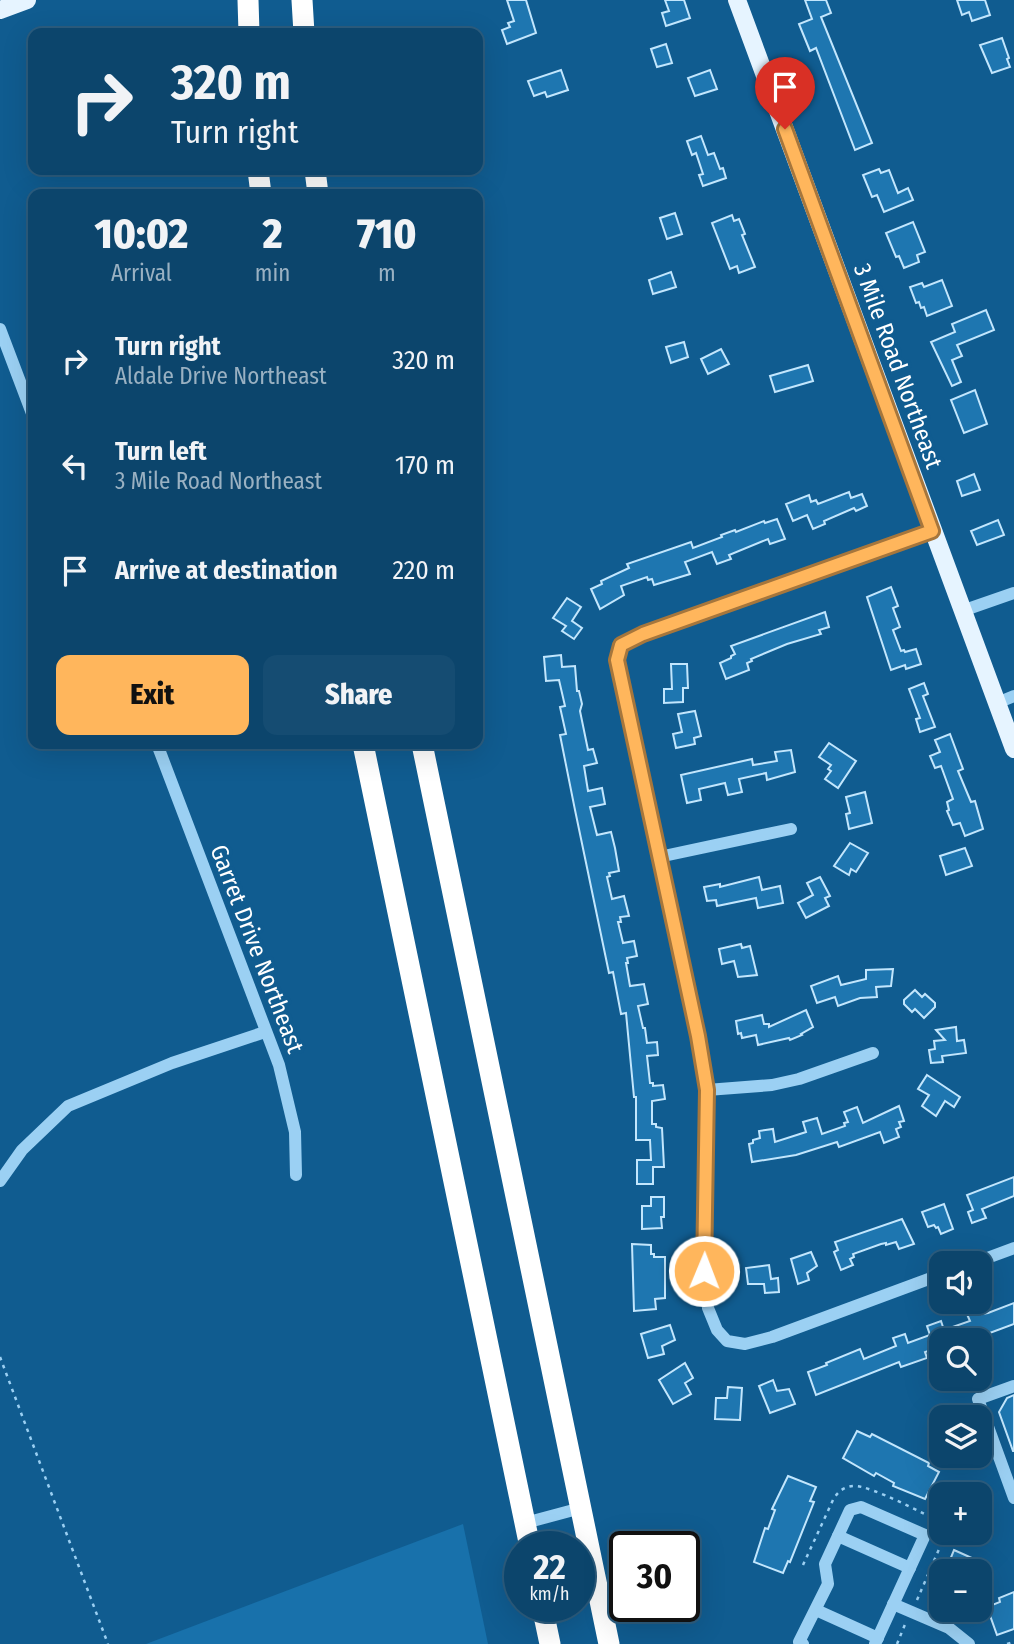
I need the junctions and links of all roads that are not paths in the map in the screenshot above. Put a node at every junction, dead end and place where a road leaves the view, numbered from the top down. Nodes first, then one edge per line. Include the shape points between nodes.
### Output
1 (27, 0) edge
2 (248, 0) edge
3 (302, 0) edge
4 (737, 0) edge
5 (0, 10) edge
6 (249, 28) edge
7 (304, 28) edge
8 (0, 329) edge
9 (28, 403) edge
10 (932, 531) junction
11 (1014, 593) edge
12 (962, 611) junction
13 (1014, 696) edge
14 (997, 703) junction
15 (159, 749) edge
16 (364, 749) edge
17 (423, 749) edge
18 (1014, 749) edge
19 (790, 829) dead end
20 (659, 857) junction
21 (265, 1032) junction
22 (873, 1053) dead end
23 (707, 1090) junction
24 (296, 1175) dead end
25 (0, 1181) edge
26 (1014, 1248) edge
27 (992, 1256) edge
28 (929, 1280) edge
29 (1014, 1386) edge
30 (1014, 1498) edge
31 (581, 1508) junction
32 (525, 1523) junction
33 (527, 1531) edge
34 (838, 1536) junction
35 (910, 1568) junction
36 (893, 1604) junction
37 (816, 1610) junction
38 (545, 1622) edge
39 (876, 1641) edge
40 (550, 1644) edge
41 (609, 1644) edge
42 (803, 1644) edge
43 (969, 1644) edge

1 - 5 main road
2 - 6 highway
3 - 7 highway
4 - 10 main road, 3 Mile Road Northeast
8 - 9 street
10 - 12 main road, 3 Mile Road Northeast
10 - 20 street via 621,645 617,660
11 - 12 street
12 - 14 main road, 3 Mile Road Northeast
13 - 14 street
14 - 18 main road, 3 Mile Road Northeast
15 - 21 street, Garret Drive Northeast
16 - 32 highway
17 - 31 highway
19 - 20 street
20 - 23 street
21 - 24 street, Garret Drive Northeast via 292,1112
21 - 25 street via 172,1063 68,1106 22,1150
22 - 23 street via 799,1079
23 - 28 street via 704,1271 708,1308 727,1341 745,1344 772,1337
26 - 27 street
29 - 30 street via 978,1399
31 - 32 street
31 - 41 highway
32 - 33 highway
34 - 35 street
34 - 35 street via 850,1510 861,1507 925,1535
34 - 37 street via 825,1564 828,1584
35 - 36 street
36 - 39 street
36 - 43 street via 949,1628
37 - 39 street
37 - 42 street via 799,1643
38 - 40 highway

